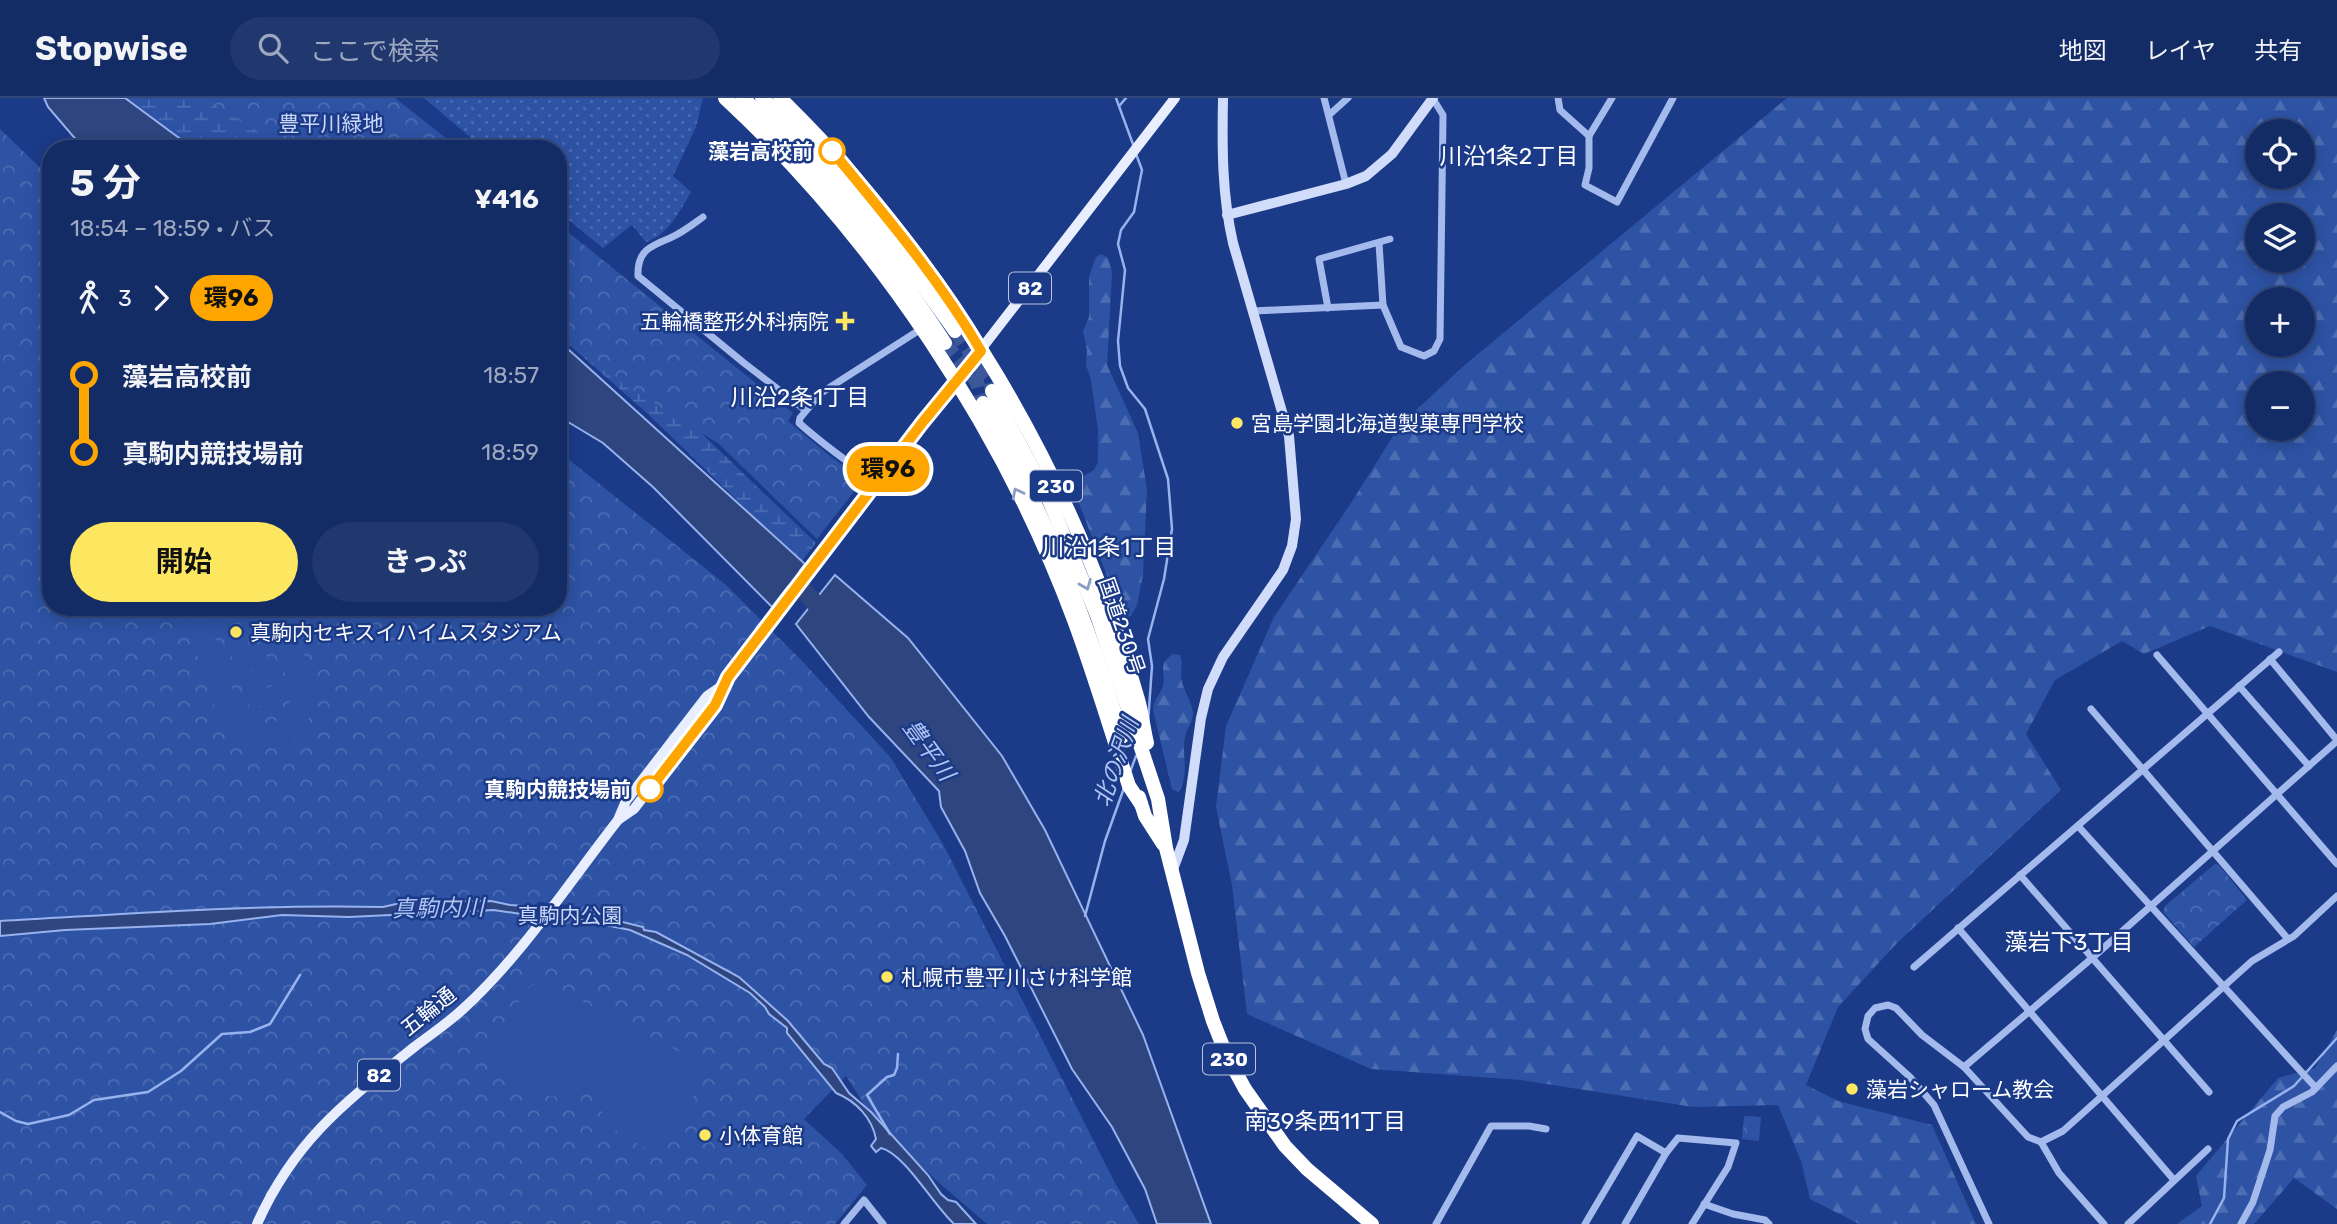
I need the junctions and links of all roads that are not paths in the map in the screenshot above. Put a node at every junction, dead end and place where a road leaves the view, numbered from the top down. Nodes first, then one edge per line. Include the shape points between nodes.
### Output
1 (725, 98) edge
2 (743, 98) edge
3 (762, 98) edge
4 (780, 98) edge
5 (1175, 98) edge
6 (1223, 98) edge
7 (1324, 98) edge
8 (1348, 98) edge
9 (1433, 98) edge
10 (1558, 98) edge
11 (1612, 98) edge
12 (1673, 98) edge
13 (1329, 115) junction
14 (1589, 136) junction
15 (1346, 184) junction
16 (1227, 215) junction
17 (703, 217) dead end
18 (1390, 239) dead end
19 (1379, 243) junction
20 (1383, 305) junction
21 (1328, 308) junction
22 (1253, 311) junction
23 (922, 328) junction
24 (981, 351) junction
25 (956, 382) junction
26 (806, 410) junction
27 (877, 482) junction
28 (2279, 652) dead end
29 (2157, 655) dead end
30 (2270, 659) junction
31 (2239, 686) junction
32 (2091, 709) dead end
33 (2207, 713) junction
34 (2337, 741) edge
35 (1148, 762) junction
36 (2309, 766) junction
37 (2143, 769) junction
38 (2277, 793) junction
39 (1138, 797) junction
40 (2078, 826) junction
41 (1166, 848) junction
42 (2212, 850) junction
43 (2337, 864) edge
44 (1172, 872) junction
45 (2020, 875) junction
46 (2337, 896) edge
47 (2150, 905) junction
48 (1958, 928) junction
49 (2288, 939) junction
50 (2091, 959) junction
51 (1914, 967) dead end
52 (2224, 987) junction
53 (2029, 1010) junction
54 (2164, 1042) junction
55 (2337, 1066) edge
56 (1964, 1067) junction
57 (2316, 1088) junction
58 (2208, 1092) dead end
59 (2103, 1097) junction
60 (1546, 1129) dead end
61 (2041, 1142) junction
62 (2208, 1149) dead end
63 (1666, 1153) junction
64 (2174, 1180) junction
65 (1704, 1204) junction
66 (1756, 1221) edge
67 (257, 1224) edge
68 (844, 1224) edge
69 (883, 1224) edge
70 (1372, 1224) edge
71 (1436, 1224) edge
72 (1585, 1224) edge
73 (1625, 1224) edge
74 (1692, 1224) edge
75 (1769, 1224) edge
76 (1989, 1224) edge
77 (2104, 1224) edge
78 (2128, 1224) edge
79 (2241, 1224) edge

1 - 23 highway via 850,230
2 - 3 highway via 852,215 950,337 897,250 821,159
4 - 24 highway via 870,196
5 - 24 main road, 82
6 - 16 street via 1222,176
7 - 13 street
8 - 13 street
9 - 15 street via 1380,166
9 - 20 street via 1443,114 1440,339 1434,351 1423,356 1401,346
10 - 14 street via 1560,110
11 - 14 street
12 - 14 street via 1617,202 1585,185
13 - 15 street
15 - 16 street
16 - 22 street
17 - 26 street via 645,250 639,258 638,276
18 - 19 street
19 - 20 street
19 - 21 street via 1319,259
20 - 21 street
21 - 22 street
22 - 44 street via 1289,436 1295,532 1283,570 1223,657 1208,689 1184,840
23 - 25 highway
23 - 26 street via 821,393
24 - 25 main road, 82
24 - 35 highway, 230 via 1065,504 1138,698
25 - 27 main road, 82
39 -> 25 highway via 1129,786 1073,619 1036,532
26 - 27 street via 799,423
27 - 67 main road, 五輪通 / 82 via 723,685 707,696 626,801 618,820 522,945 462,1010 321,1125 291,1161
28 - 30 street
29 - 33 street
30 - 31 street
30 - 34 street
31 - 33 street
31 - 36 street
32 - 37 street
33 - 37 street
33 - 38 street
34 - 36 street
39 -> 35 highway, 国道230号 / 230 via 1086,622 987,397 1030,463 1063,530
35 - 41 highway, 国道230号 / 230
36 - 38 street
37 - 40 street
37 - 42 street
38 - 42 street
38 - 43 street
39 - 41 highway, 国道230号 / 230 via 1144,816
40 - 45 street
40 - 47 street
41 - 44 highway, 国道230号 / 230
42 - 47 street
42 - 49 street
44 - 70 highway, 国道230号 / 230 via 1206,1001 1235,1071 1290,1152
45 - 48 street
45 - 50 street
46 - 49 street
47 - 50 street
47 - 52 street
48 - 51 street
48 - 53 street
49 - 52 street via 2252,961
50 - 53 street
50 - 54 street
52 - 54 street
52 - 57 street
53 - 56 street
53 - 59 street
54 - 58 street
54 - 59 street
55 - 57 street
56 - 61 street via 2028,1137
56 - 76 street via 1896,1008 1875,1008 1868,1016 1868,1039 1934,1105
57 - 79 street via 2275,1116 2270,1150
59 - 61 street via 2063,1131
59 - 64 street
60 - 71 street via 1491,1126
61 - 77 street via 2059,1173
62 - 64 street
63 - 65 street via 1678,1138 1736,1143 1728,1167
63 - 72 street via 1637,1136
63 - 73 street
64 - 78 street
65 - 66 street
65 - 74 street
66 - 75 street
68 - 69 street via 864,1200

